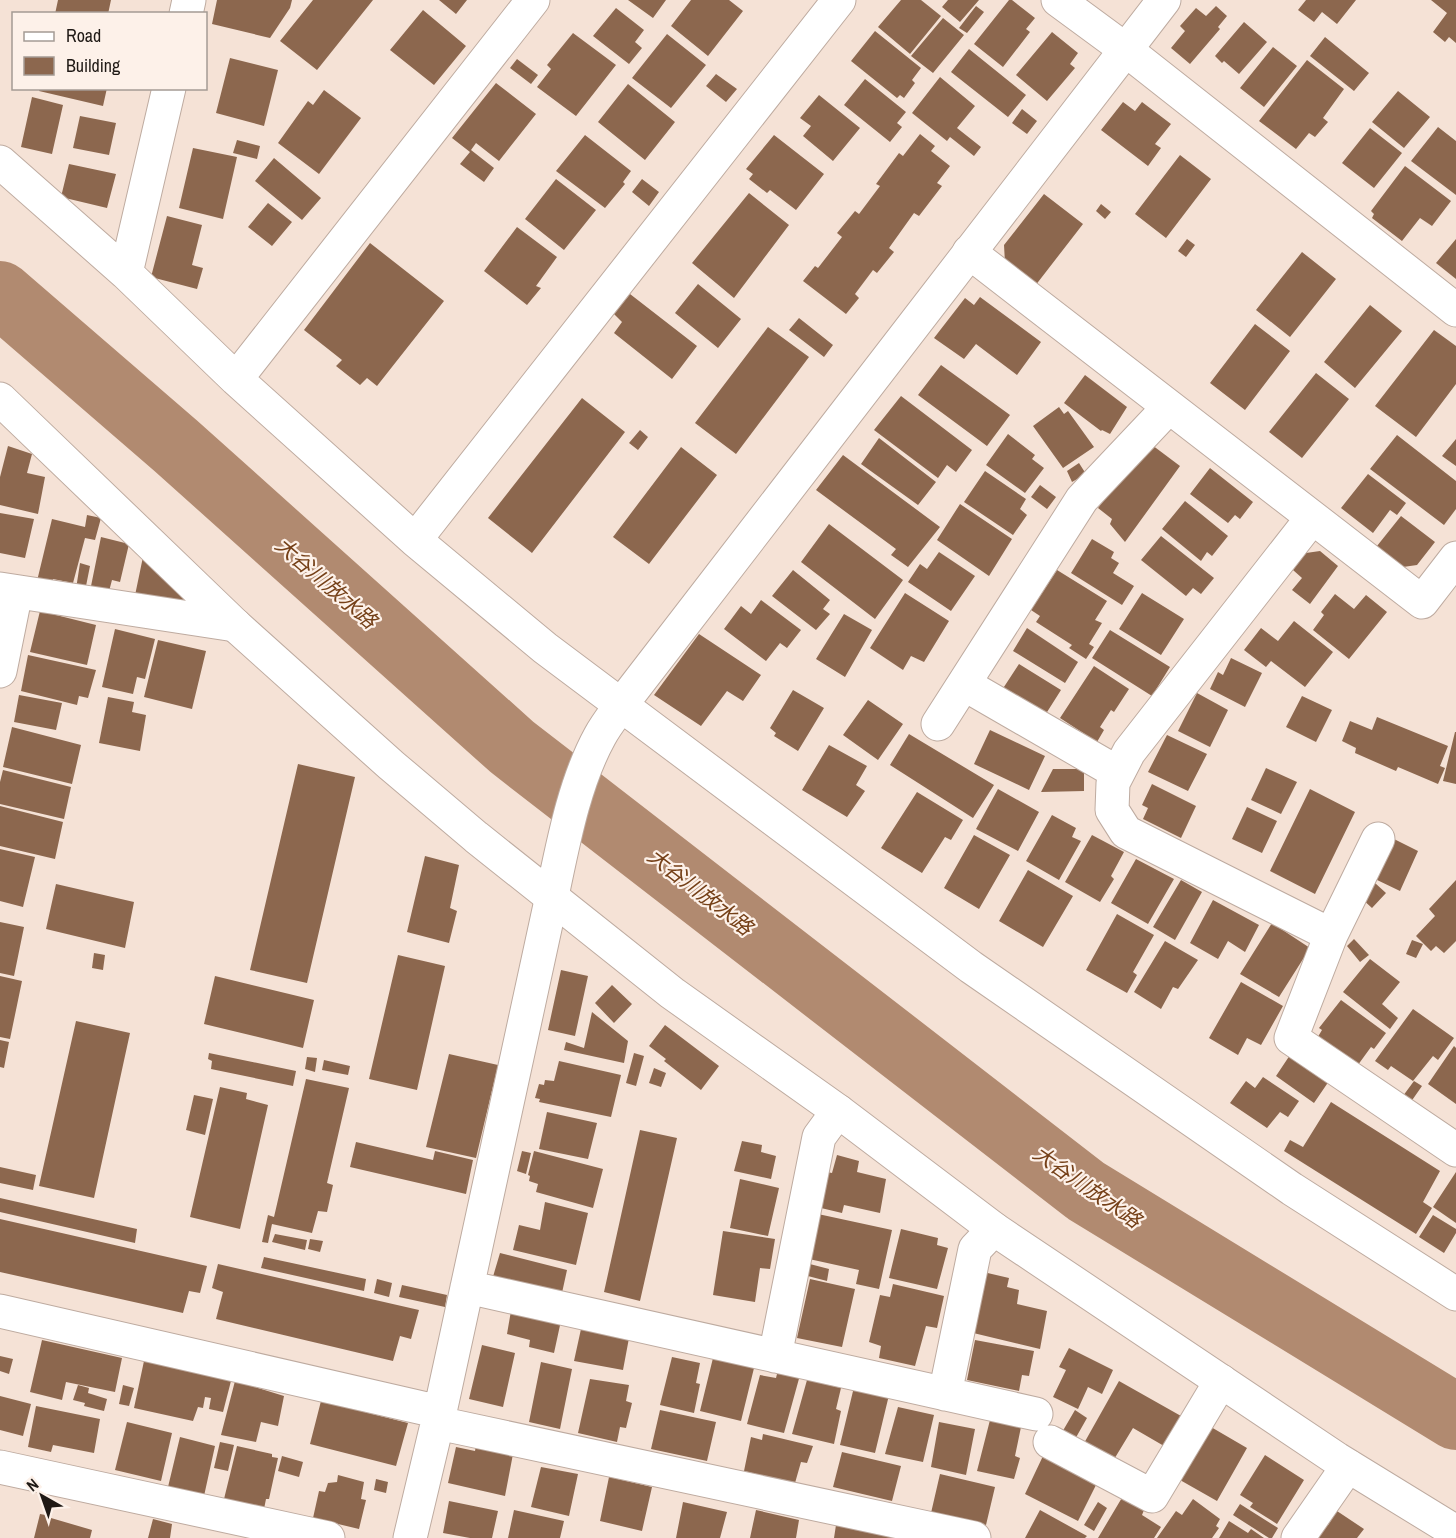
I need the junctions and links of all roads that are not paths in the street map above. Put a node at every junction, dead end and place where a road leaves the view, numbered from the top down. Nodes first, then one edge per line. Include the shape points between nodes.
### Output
1 (533, 0) edge
2 (838, 0) edge
3 (1058, 0) edge
4 (1164, 0) edge
5 (1125, 50) junction
6 (169, 90) edge
7 (0, 162) edge
8 (969, 252) junction
9 (126, 273) junction
10 (1456, 309) edge
11 (236, 379) junction
12 (0, 399) edge
13 (1169, 407) junction
14 (1312, 518) junction
15 (415, 540) junction
16 (1456, 558) edge
17 (8, 590) edge
18 (235, 626) junction
19 (0, 671) edge
20 (964, 684) junction
21 (621, 705) junction
22 (938, 724) dead end
23 (1118, 773) junction
24 (1378, 839) dead end
25 (552, 896) junction
26 (1331, 935) junction
27 (838, 1110) junction
28 (1456, 1150) edge
29 (994, 1229) junction
30 (467, 1287) junction
31 (1456, 1294) edge
32 (0, 1311) edge
33 (775, 1356) junction
34 (1221, 1382) junction
35 (945, 1394) junction
36 (1036, 1414) dead end
37 (439, 1418) junction
38 (1050, 1442) dead end
39 (1348, 1466) junction
40 (0, 1467) edge
41 (1456, 1532) edge
42 (328, 1538) edge
43 (410, 1538) edge
44 (974, 1538) edge
45 (1298, 1538) edge

1 - 11 street
2 - 15 street
3 - 5 street
4 - 5 street
5 - 8 street
5 - 10 street
6 - 9 street
7 - 9 street
8 - 13 street
8 - 21 street
9 - 11 street
11 - 15 street
12 - 18 street
13 - 14 street
13 - 20 street via 1082,499
14 - 16 street via 1422,602
14 - 23 street via 1129,752
15 - 21 street via 545,648
17 - 18 street
17 - 19 street
18 - 25 street via 391,765
20 - 22 street
20 - 23 street
21 - 25 street via 600,736 577,794
21 - 31 street via 971,967 1292,1190
23 - 26 street via 1113,783 1112,810 1125,832
24 - 26 street
25 - 27 street via 672,993
25 - 30 street
26 - 28 street via 1292,1038
27 - 29 street
27 - 33 street via 819,1137
29 - 34 street
29 - 35 street via 975,1249
30 - 33 street
30 - 37 street
32 - 37 street
33 - 35 street
34 - 38 street via 1152,1496
34 - 39 street
35 - 36 street
37 - 43 street
37 - 44 street
39 - 41 street
39 - 45 street
40 - 42 street

